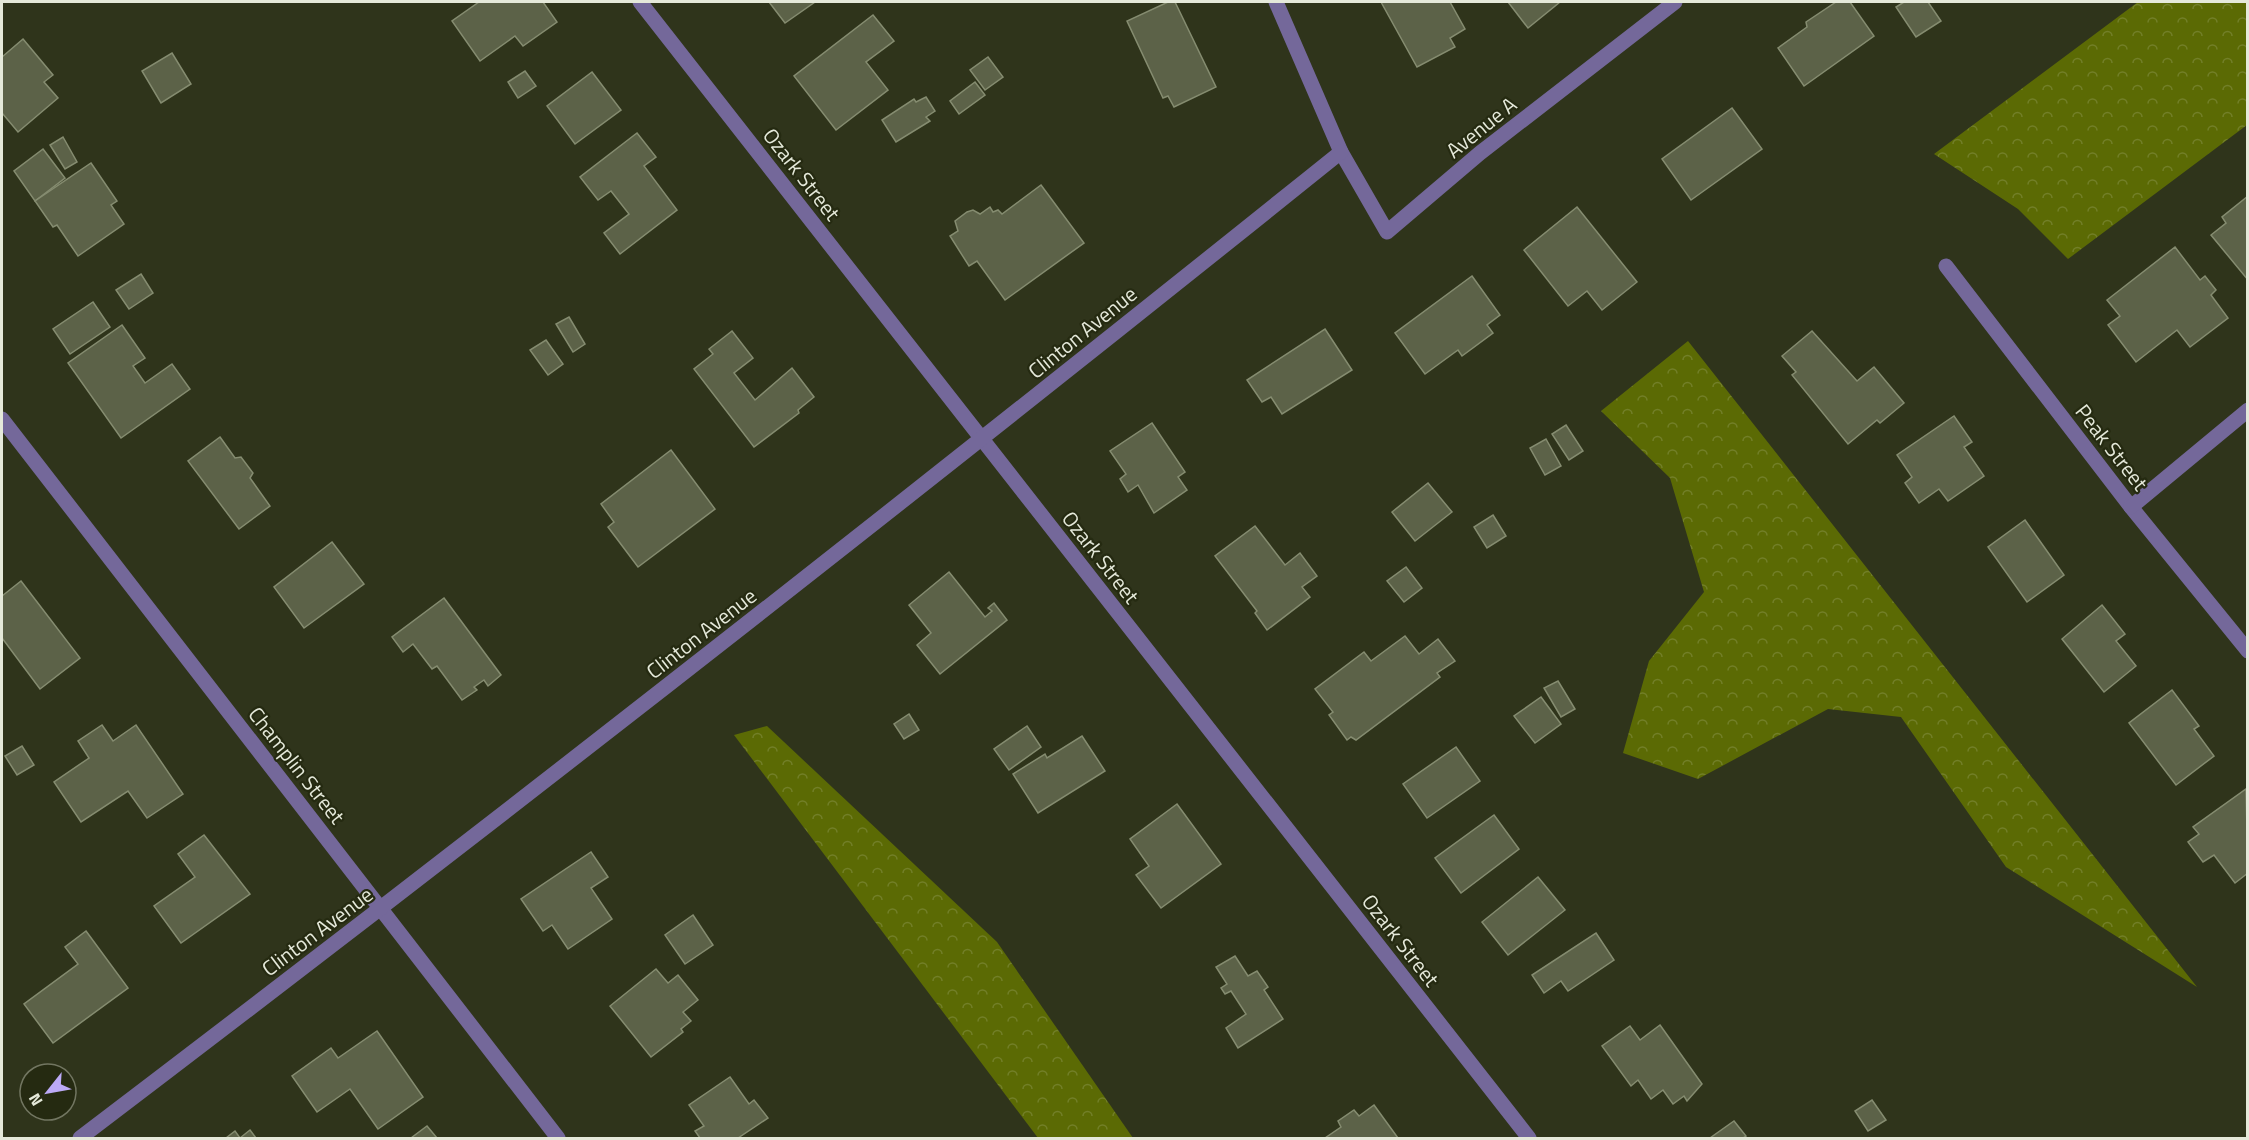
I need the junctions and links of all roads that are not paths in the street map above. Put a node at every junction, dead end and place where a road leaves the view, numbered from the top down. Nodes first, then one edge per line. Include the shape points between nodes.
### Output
1 (640, 2) edge
2 (1276, 2) edge
3 (1675, 2) edge
4 (1341, 152) junction
5 (1946, 266) dead end
6 (2247, 410) edge
7 (2, 419) edge
8 (983, 439) junction
9 (2131, 507) junction
10 (2247, 651) edge
11 (382, 909) junction
12 (80, 1138) edge
13 (558, 1138) edge
14 (1529, 1138) edge

1 - 8 street, Ozark Street
2 - 4 street
3 - 4 street, Avenue A via 1480,153 1388,232
4 - 8 street, Clinton Avenue
5 - 9 street, Peak Street
6 - 9 street
7 - 11 street, Champlin Street
8 - 11 street, Clinton Avenue
8 - 14 street, Ozark Street
9 - 10 street, Peak Street
11 - 12 street, Clinton Avenue
11 - 13 street, Champlin Street

